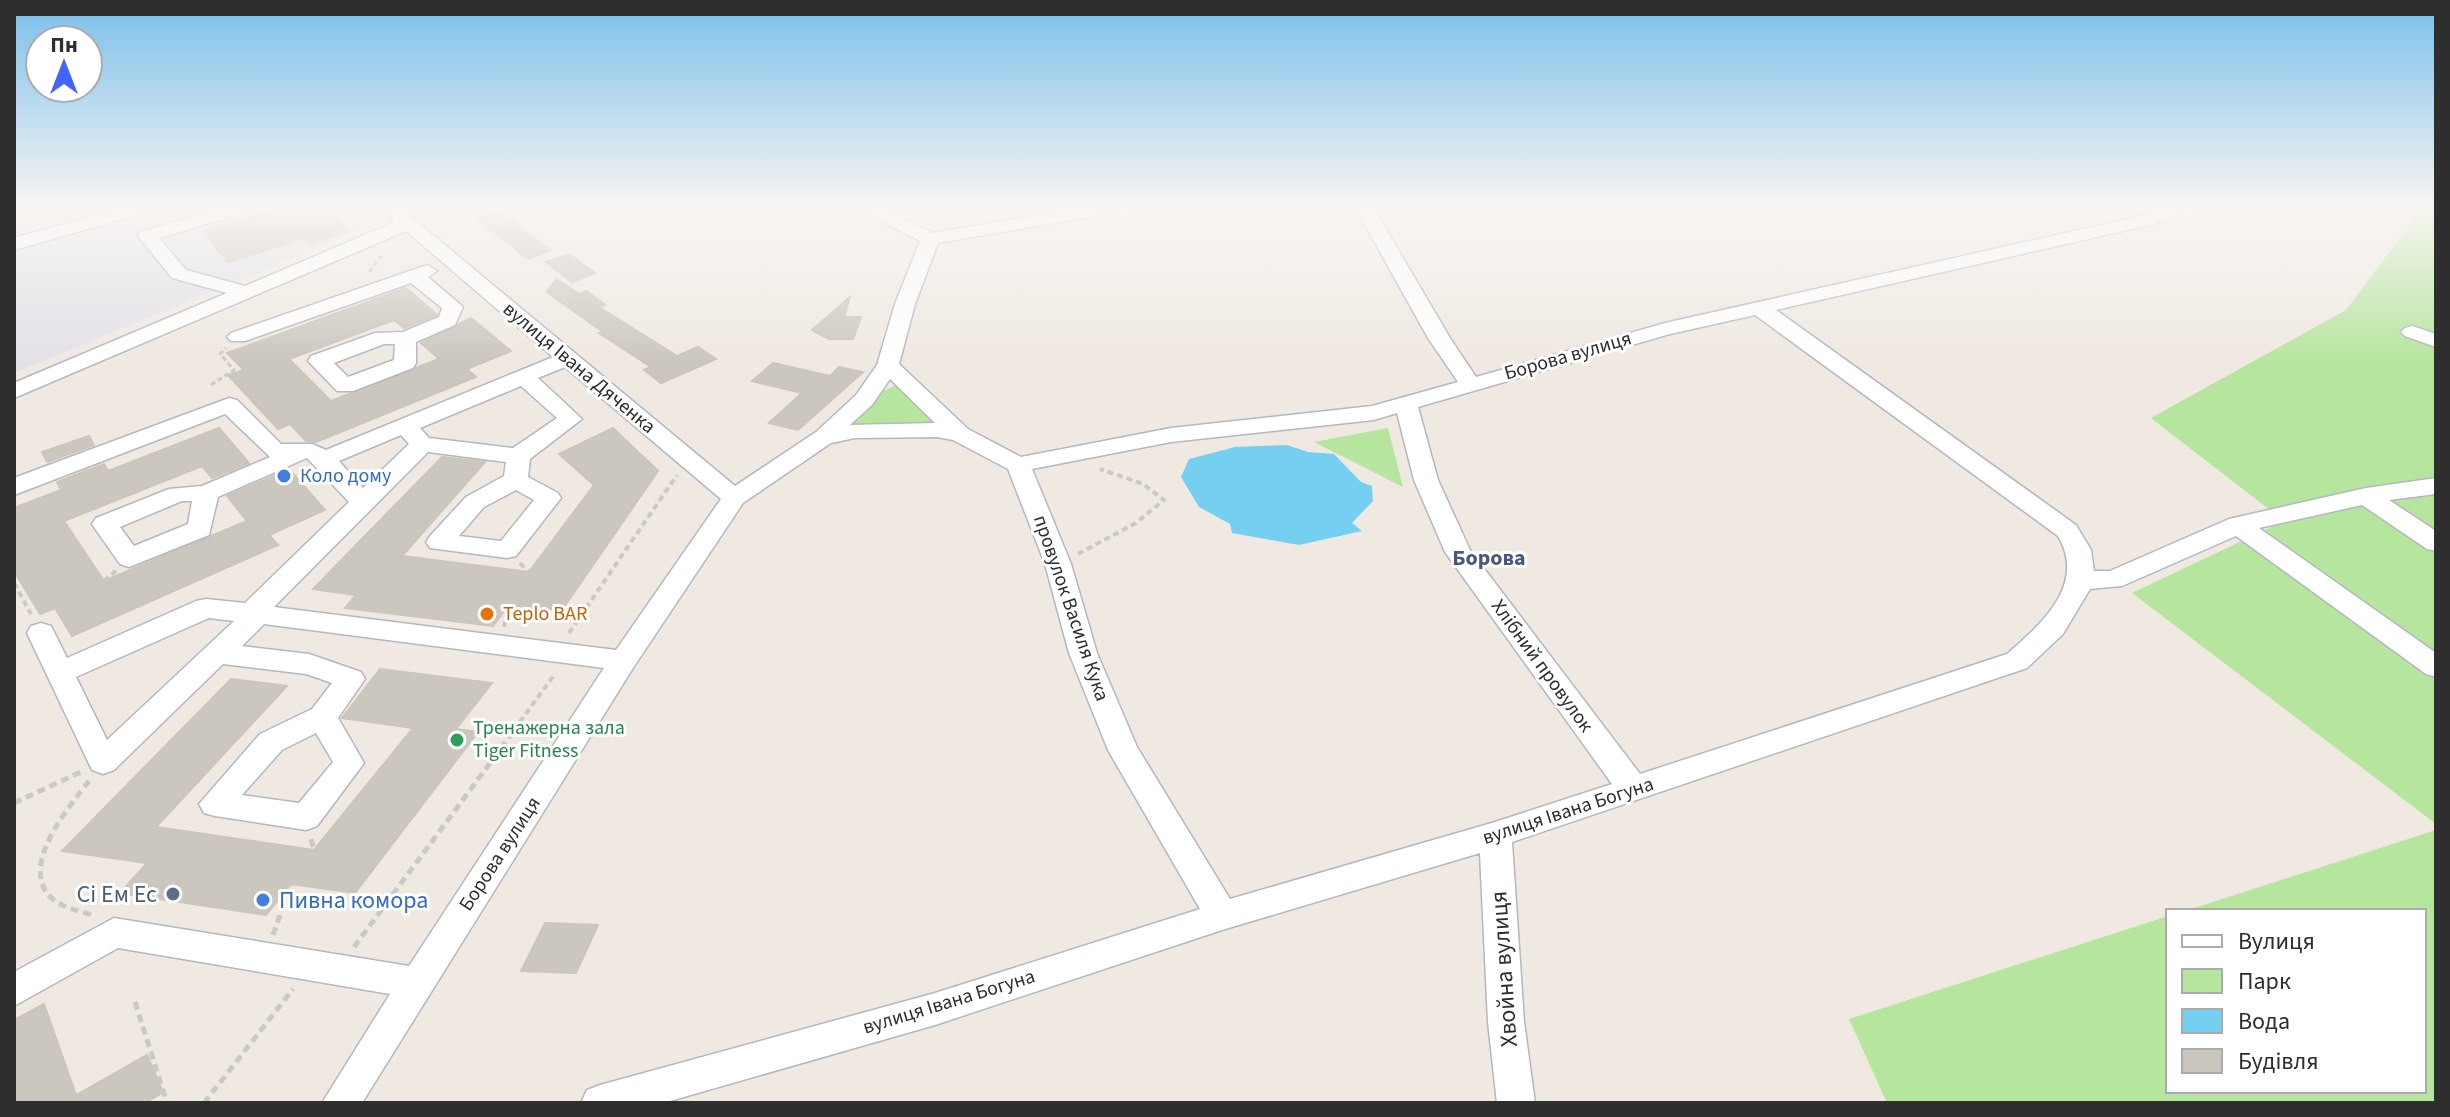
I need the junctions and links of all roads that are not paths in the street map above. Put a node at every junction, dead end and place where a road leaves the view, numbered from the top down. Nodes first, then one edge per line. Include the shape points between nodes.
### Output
1 (166, 259) edge
2 (327, 259) edge
3 (449, 259) edge
4 (922, 259) edge
5 (1394, 259) edge
6 (1972, 259) edge
7 (452, 262) junction
8 (414, 276) junction
9 (249, 293) junction
10 (1758, 307) junction
11 (2412, 332) dead end
12 (238, 337) road end
13 (406, 339) dead end
14 (2436, 341) edge
15 (568, 358) junction
16 (888, 365) junction
17 (524, 377) junction
18 (1470, 384) junction
19 (14, 391) edge
20 (1406, 404) junction
21 (960, 434) junction
22 (414, 435) junction
23 (824, 437) junction
24 (313, 455) junction
25 (1018, 465) junction
26 (2436, 486) edge
27 (14, 487) edge
28 (206, 493) dead end
29 (2366, 496) junction
30 (734, 498) junction
31 (363, 502) junction
32 (2238, 525) junction
33 (2436, 543) edge
34 (2081, 580) junction
35 (254, 614) junction
36 (41, 633) road end
37 (218, 653) junction
38 (623, 661) junction
39 (2436, 667) edge
40 (60, 673) junction
41 (322, 717) dead end
42 (1634, 790) junction
43 (1495, 835) junction
44 (1222, 916) junction
45 (417, 983) junction
46 (14, 990) edge
47 (341, 1103) edge
48 (600, 1103) edge
49 (1516, 1103) edge

1 - 9 street via 179,274
2 - 9 street
3 - 7 street, вулиця Івана Дяченка
4 - 16 street, Борова вулиця
5 - 18 street
6 - 10 street, Борова вулиця
7 - 8 street
7 - 15 street, вулиця Івана Дяченка
8 - 12 street
8 - 13 street via 453,307 448,321
9 - 19 street
10 - 18 street, Борова вулиця
10 - 34 street via 2049,515 2067,531 2079,553
11 - 14 street
15 - 17 street
15 - 30 street, вулиця Івана Дяченка
16 - 21 street, Борова вулиця
16 - 23 street, Борова вулиця via 864,400
17 - 22 street
17 - 22 street via 571,419 517,468
18 - 20 street, Борова вулиця
20 - 25 street, Борова вулиця via 1374,413 1171,435
20 - 42 street, Хлібний провулок via 1426,480 1458,552
21 - 23 street, Борова вулиця via 902,428
21 - 25 street, Борова вулиця
22 - 24 street
22 - 31 street
23 - 30 street, Борова вулиця
24 - 27 street via 275,451 229,405
24 - 28 street
24 - 31 street
25 - 44 street, провулок Василя Кука via 1058,564 1083,653 1123,750
26 - 29 street
29 - 32 street
29 - 33 street
30 - 38 street, Борова вулиця
31 - 35 street
32 - 34 street via 2113,580
32 - 39 street
34 - 42 street, вулиця Івана Богуна via 2050,632 2017,661
35 - 37 street
35 - 38 street
35 - 40 street via 206,608
36 - 40 street
37 - 40 street via 103,762
37 - 41 street via 309,664 351,679
38 - 45 street, Борова вулиця
42 - 43 street, вулиця Івана Богуна
43 - 44 street, вулиця Івана Богуна
43 - 49 street, Хвойна вулиця
44 - 48 street, вулиця Івана Богуна via 935,1009
45 - 46 street via 114,933
45 - 47 street, Борова вулиця

